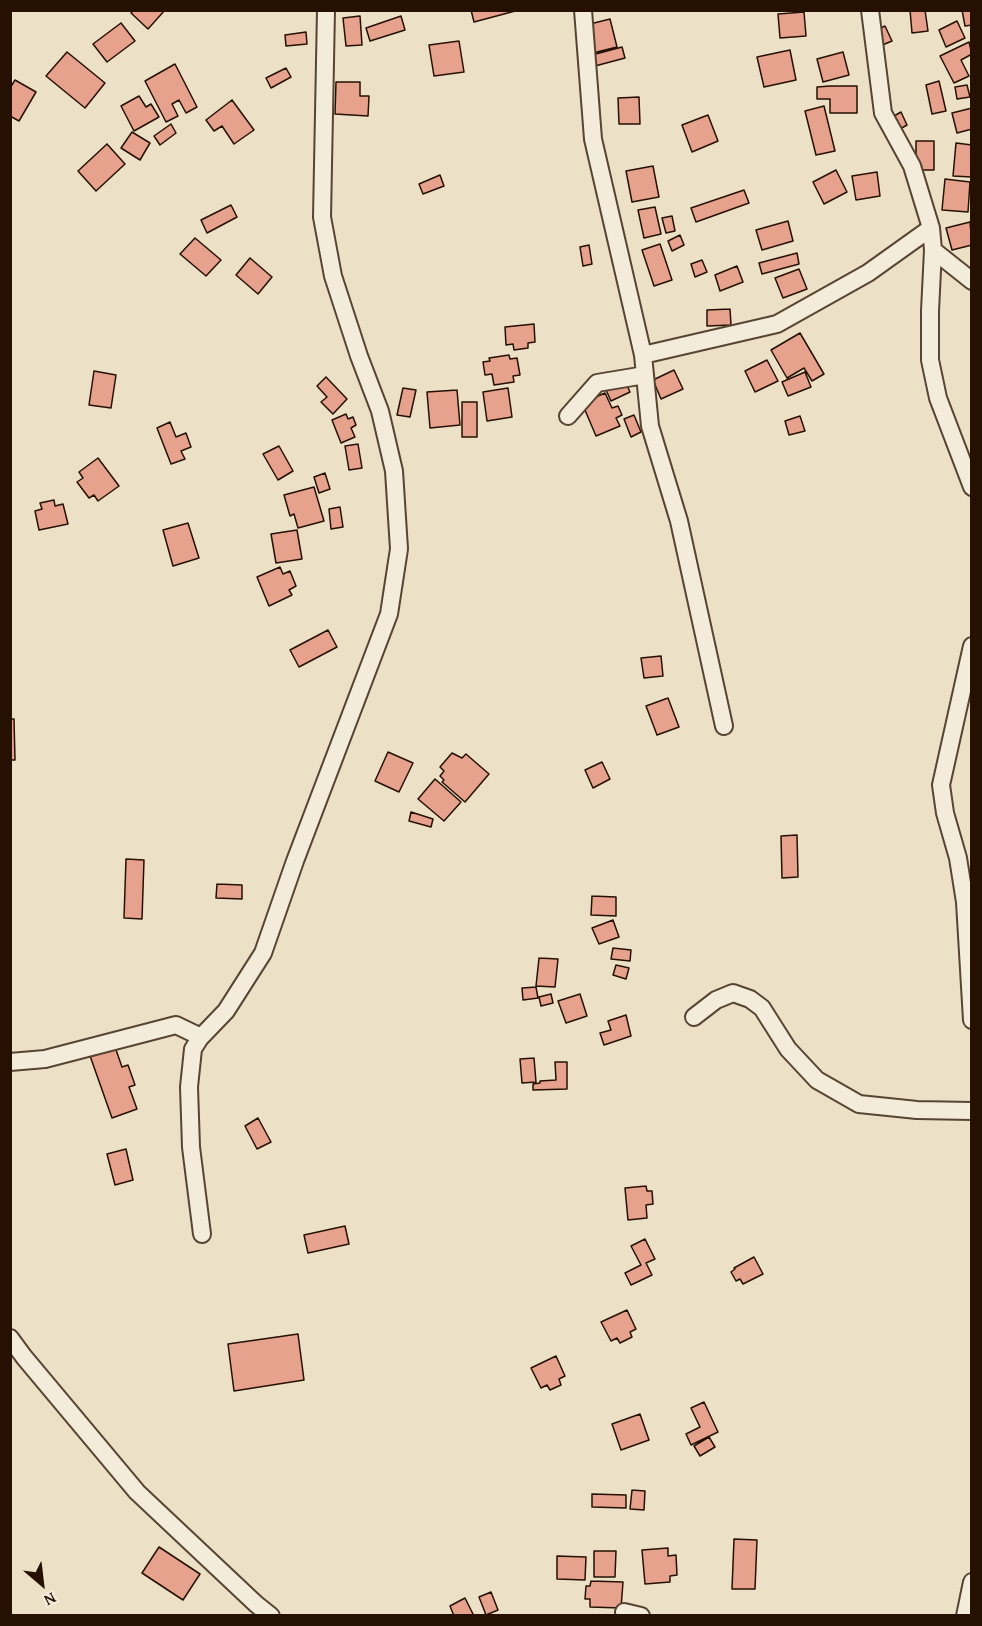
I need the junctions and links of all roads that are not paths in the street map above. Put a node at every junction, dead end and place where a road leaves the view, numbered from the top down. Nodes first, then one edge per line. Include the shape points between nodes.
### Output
1 (326, 10) edge
2 (583, 10) edge
3 (870, 10) edge
4 (931, 228) junction
5 (933, 250) junction
6 (972, 281) edge
7 (643, 355) junction
8 (645, 375) junction
9 (568, 416) dead end
10 (972, 487) edge
11 (972, 646) edge
12 (724, 726) dead end
13 (694, 1017) dead end
14 (972, 1020) edge
15 (201, 1037) junction
16 (10, 1062) edge
17 (972, 1111) edge
18 (202, 1234) dead end
19 (10, 1338) edge
20 (972, 1582) edge
21 (624, 1612) dead end
22 (271, 1616) edge
23 (641, 1616) edge
24 (965, 1616) edge

1 - 15 street via 322,217 333,276 380,411 394,471 399,549 389,614 263,953 226,1011
2 - 7 street via 593,139
3 - 4 street via 883,113 912,166
4 - 5 street
4 - 7 street via 867,273 777,324
5 - 6 street
5 - 10 street via 930,360 938,398
7 - 8 street
8 - 9 street via 597,383
8 - 12 street via 650,426 679,521
11 - 14 street via 941,785 965,902
13 - 17 street via 733,993 762,1008 788,1049 817,1080 859,1104
15 - 16 street via 176,1025 45,1059
15 - 18 street via 193,1049 189,1087 191,1147
19 - 22 street via 137,1491
20 - 24 street
21 - 23 street

